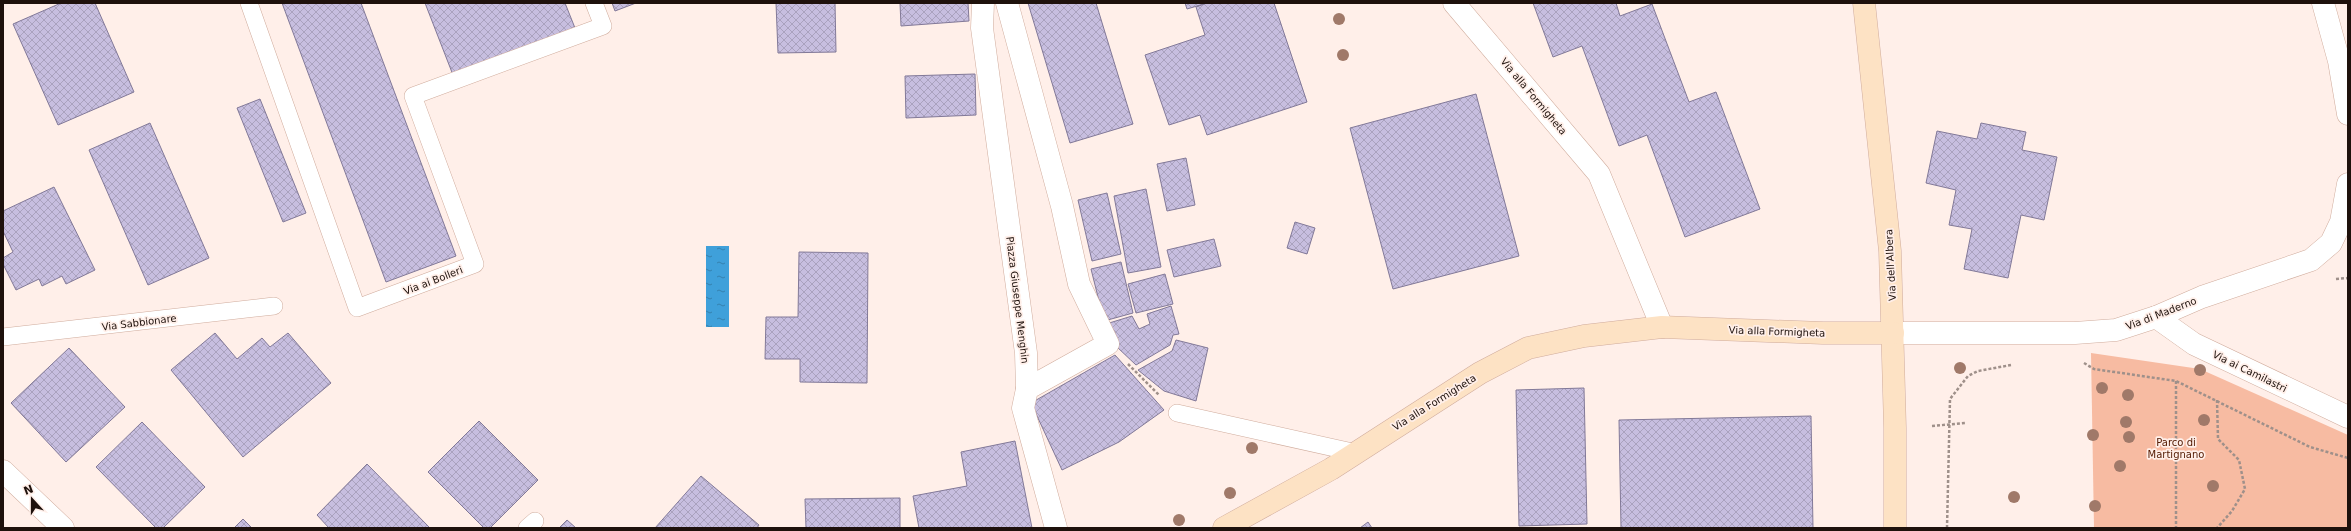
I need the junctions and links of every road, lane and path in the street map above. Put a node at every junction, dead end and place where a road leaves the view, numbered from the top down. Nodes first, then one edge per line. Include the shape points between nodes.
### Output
1 (249, 3) edge
2 (594, 3) edge
3 (983, 3) edge
4 (1008, 3) edge
5 (1454, 3) edge
6 (1864, 3) edge
7 (2323, 3) edge
8 (2348, 114) edge
9 (2348, 184) edge
10 (274, 306) dead end
11 (2156, 318) junction
12 (1662, 327) junction
13 (1893, 333) junction
14 (2075, 333) junction
15 (3, 338) edge
16 (1108, 344) junction
17 (2017, 364) dead end
18 (2176, 381) junction
19 (1027, 389) junction
20 (2217, 400) junction
21 (1177, 413) joint
22 (2348, 417) edge
23 (1966, 423) dead end
24 (1948, 425) junction
25 (1932, 426) dead end
26 (1357, 453) junction
27 (2348, 458) edge
28 (3, 471) edge
29 (62, 528) edge
30 (1056, 528) edge
31 (1224, 528) edge
32 (1895, 528) edge
33 (1947, 528) edge
34 (2176, 528) edge
35 (2217, 528) edge

1 - 2 lane, Via ai Bolleri via 357,308 475,264 413,96 603,26
3 - 19 street, Piazza Giuseppe Menghin via 982,28 1026,354
4 - 16 street via 1062,206 1079,284
5 - 12 street, Via alla Formigheta via 1599,174
6 - 13 street, Via dell'Albera via 1890,251
7 - 8 street via 2339,61
9 - 11 street, Via di Maderno via 2341,222 2331,243 2311,260 2202,297
10 - 15 lane, Via Sabbionare
11 - 14 street, Via di Maderno via 2116,330
11 - 22 street, Via ai Camilastri via 2194,344
12 - 13 street, Via alla Formigheta
12 - 26 street, Via alla Formigheta via 1584,336 1528,348 1480,373
13 - 14 street, Via di Maderno
13 - 32 street, Via dell'Albera
14 - 18 path via 2076,360 2094,369
16 - 19 street
16 - 21 path
17 - 24 path via 1978,371 1968,376 1950,399
18 - 20 path
18 - 34 path
19 - 30 street, Piazza Giuseppe Menghin via 1023,408
20 - 27 path via 2310,447
20 - 35 path via 2218,439 2239,460 2245,489 2232,511
21 - 26 lane
23 - 24 path
24 - 25 path
24 - 33 path
26 - 31 street, Via alla Formigheta
28 - 29 street

